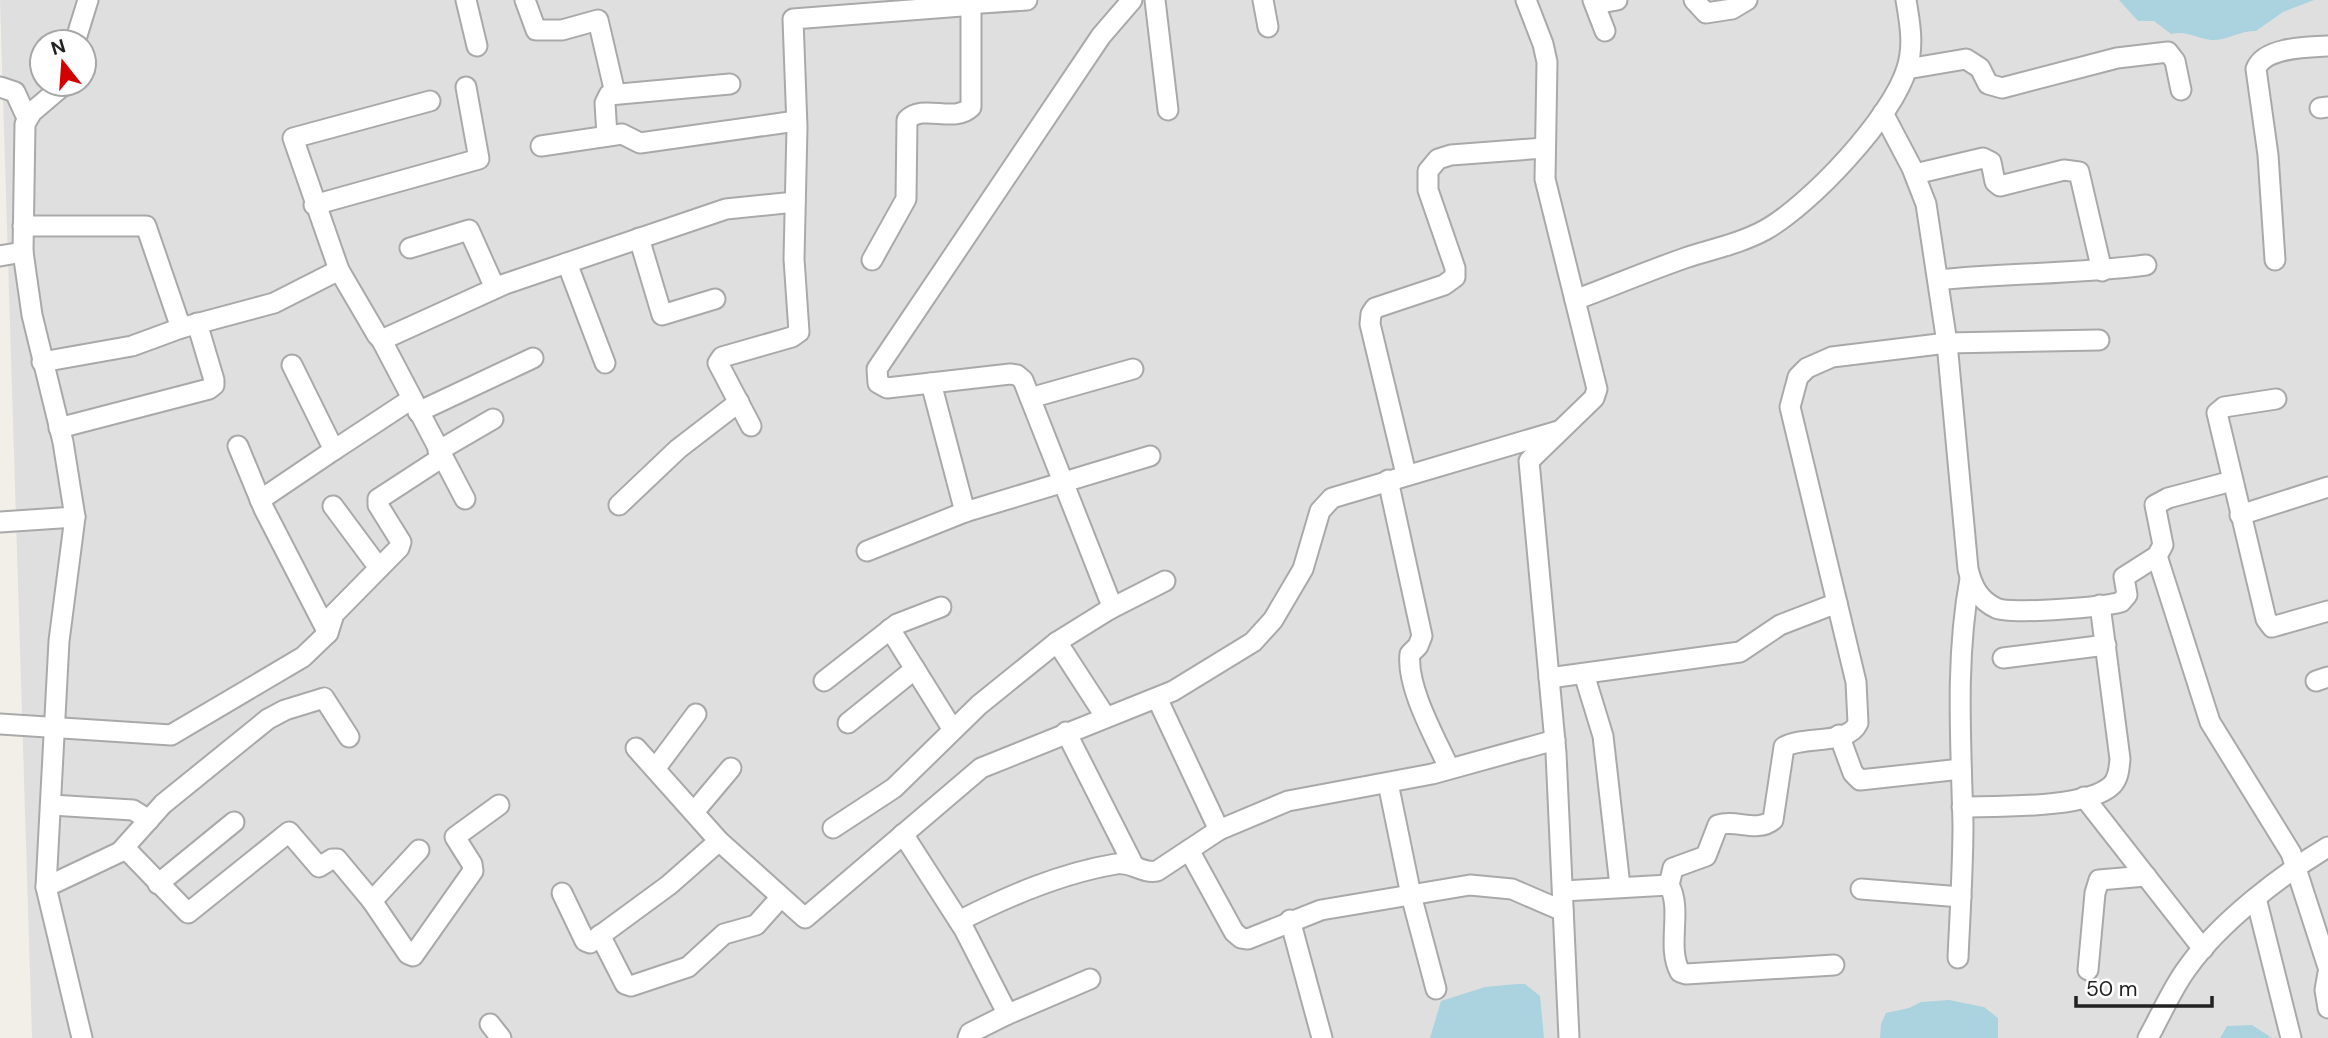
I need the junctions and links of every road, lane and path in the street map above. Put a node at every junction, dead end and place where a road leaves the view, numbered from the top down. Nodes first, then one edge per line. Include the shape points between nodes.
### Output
1 (88, 0) edge
2 (466, 0) edge
3 (525, 0) edge
4 (1027, 0) edge
5 (1132, 0) edge
6 (1155, 0) edge
7 (1263, 0) edge
8 (1526, 0) edge
9 (1616, 0) edge
10 (1694, 0) edge
11 (1747, 0) edge
12 (1906, 0) edge
13 (1594, 2) edge
14 (969, 3) edge
15 (793, 9) edge
16 (1268, 27) dead end
17 (79, 28) edge
18 (1605, 31) dead end
19 (2328, 46) edge
20 (477, 47) dead end
21 (1907, 69) junction
22 (730, 84) dead end
23 (0, 87) edge
24 (466, 87) dead end
25 (2181, 90) dead end
26 (615, 93) junction
27 (49, 98) edge
28 (430, 102) dead end
29 (1168, 110) dead end
30 (1883, 113) junction
31 (27, 118) junction
32 (796, 121) junction
33 (607, 136) junction
34 (541, 146) dead end
35 (1544, 148) junction
36 (1915, 174) junction
37 (795, 202) junction
38 (314, 205) junction
39 (23, 226) junction
40 (639, 238) junction
41 (410, 248) dead end
42 (23, 253) junction
43 (0, 256) edge
44 (873, 260) dead end
45 (2275, 260) dead end
46 (567, 263) junction
47 (2146, 265) dead end
48 (340, 270) junction
49 (2102, 271) junction
50 (1938, 280) junction
51 (495, 288) junction
52 (715, 299) dead end
53 (1575, 300) junction
54 (189, 326) junction
55 (381, 339) junction
56 (2099, 340) dead end
57 (1947, 343) junction
58 (533, 358) dead end
59 (42, 362) junction
60 (605, 363) dead end
61 (292, 365) dead end
62 (1133, 369) dead end
63 (930, 383) junction
64 (1030, 398) junction
65 (2276, 399) dead end
66 (739, 402) junction
67 (414, 406) junction
68 (493, 419) dead end
69 (751, 426) dead end
70 (59, 428) junction
71 (1558, 431) junction
72 (238, 446) dead end
73 (334, 450) junction
74 (440, 455) junction
75 (1150, 456) dead end
76 (1397, 477) junction
77 (1063, 481) junction
78 (2232, 481) junction
79 (2328, 487) edge
80 (465, 499) dead end
81 (260, 500) junction
82 (619, 505) dead end
83 (333, 506) dead end
84 (965, 512) junction
85 (2240, 515) junction
86 (75, 517) junction
87 (0, 522) edge
88 (867, 551) dead end
89 (2157, 556) junction
90 (379, 568) junction
91 (1970, 579) junction
92 (1165, 581) dead end
93 (1837, 603) junction
94 (2101, 605) junction
95 (941, 607) dead end
96 (1111, 609) junction
97 (2328, 611) edge
98 (890, 629) junction
99 (328, 633) junction
100 (1057, 642) junction
101 (2106, 645) junction
102 (2003, 658) dead end
103 (915, 669) junction
104 (1584, 674) junction
105 (1549, 678) junction
106 (824, 681) dead end
107 (1157, 698) junction
108 (696, 714) dead end
109 (1105, 716) junction
110 (848, 723) dead end
111 (0, 724) edge
112 (56, 729) junction
113 (953, 730) junction
114 (1066, 732) junction
115 (1839, 736) junction
116 (349, 737) dead end
117 (1555, 740) junction
118 (636, 748) dead end
119 (731, 768) dead end
120 (1449, 768) junction
121 (655, 769) junction
122 (1961, 769) junction
123 (1388, 783) junction
124 (2084, 797) junction
125 (51, 805) junction
126 (499, 805) dead end
127 (1962, 807) junction
128 (694, 812) junction
129 (149, 820) junction
130 (234, 822) dead end
131 (833, 828) dead end
132 (1219, 830) junction
133 (903, 834) junction
134 (719, 841) junction
135 (2328, 847) edge
136 (125, 848) junction
137 (419, 850) dead end
138 (1189, 850) junction
139 (1134, 866) junction
140 (2297, 866) junction
141 (2146, 876) junction
142 (158, 884) junction
143 (1669, 885) junction
144 (1620, 886) junction
145 (46, 887) junction
146 (1861, 889) dead end
147 (1563, 891) junction
148 (562, 893) dead end
149 (1411, 895) junction
150 (1961, 897) junction
151 (780, 898) junction
152 (2256, 898) junction
153 (372, 901) junction
154 (1563, 911) junction
155 (1290, 920) junction
156 (959, 921) junction
157 (600, 935) junction
158 (2203, 949) junction
159 (1958, 958) dead end
160 (1833, 965) dead end
161 (2328, 967) edge
162 (2088, 970) dead end
163 (2328, 972) edge
164 (1090, 979) dead end
165 (1436, 989) dead end
166 (2328, 1008) edge
167 (1006, 1015) junction
168 (82, 1038) edge
169 (968, 1038) edge
170 (1322, 1038) edge
171 (1569, 1038) edge
172 (2148, 1038) edge
173 (2291, 1038) edge

1 - 17 street
2 - 20 street
3 - 26 street via 537,30 562,30 598,20
4 - 14 street
5 - 63 street via 1101,36 877,369 882,387
6 - 29 street
7 - 16 street
8 - 35 street via 1545,52
9 - 13 street
10 - 11 street via 1706,13 1732,9
12 - 21 street via 1912,50
13 - 18 street
14 - 15 street
14 - 44 street via 971,107 963,113 915,115 907,120 906,199
15 - 32 street
19 - 45 street via 2275,53 2264,57 2256,69
21 - 25 street via 1966,59 1980,68 1988,84 2001,88 2118,58 2168,52 2175,61
21 - 30 street
22 - 26 street
23 - 31 street via 15,92
24 - 38 street via 479,159
26 - 33 street via 606,98
27 - 31 street
28 - 38 street via 293,138
30 - 36 street
30 - 53 street via 1826,180 1767,229
31 - 39 street
32 - 33 street via 640,143 622,134
32 - 37 street
33 - 34 street
35 - 53 street via 1545,179
35 - 76 street via 1451,155 1438,159 1428,171 1428,190 1455,277 1375,308 1371,314
36 - 49 street via 1983,158 1991,162 2000,186 2064,170 2079,172
36 - 50 street via 1926,204
37 - 40 street via 726,209
37 - 66 street via 799,332 719,360
38 - 48 street
39 - 42 street
39 - 54 street via 146,226
40 - 46 street
40 - 52 street via 662,314
41 - 51 street via 469,230
42 - 43 street
42 - 59 street
46 - 51 street
46 - 60 street
47 - 49 street
48 - 54 street via 274,303
48 - 55 street
49 - 50 street via 2015,272
50 - 57 street
51 - 55 street
53 - 71 street via 1597,389 1594,398
54 - 59 street via 132,346
54 - 70 street via 214,380 209,389
55 - 67 street
56 - 57 street
57 - 91 street
57 - 93 street via 1821,360 1807,368 1794,385 1790,407
58 - 67 street
59 - 70 street
61 - 73 street
62 - 64 street
63 - 64 street via 1017,374
63 - 84 street
64 - 77 street
65 - 78 street via 2224,407 2217,413
66 - 69 street
66 - 82 street via 678,449
67 - 73 street
67 - 74 street
68 - 74 street
70 - 86 street
71 - 76 street
71 - 105 street via 1529,461
72 - 81 street
73 - 81 street
74 - 80 street
74 - 90 street via 378,499 401,542
75 - 77 street
76 - 107 street via 1325,503 1303,569 1273,620 1228,660
76 - 120 street via 1422,636 1409,654 1410,668
77 - 84 street
77 - 96 street
78 - 85 street
78 - 89 street via 2158,501 2154,509 2163,545
79 - 85 street
81 - 99 street
83 - 90 street
84 - 88 street
85 - 97 street via 2266,619 2272,627
86 - 87 street
86 - 112 street via 59,641
89 - 94 street via 2124,577 2126,599
89 - 140 street via 2210,722
90 - 99 street via 334,614
91 - 94 street via 1976,593 1999,610
91 - 122 street via 1962,632
92 - 96 street
93 - 104 street via 1780,625 1740,652
93 - 115 street via 1859,707 1856,728
94 - 101 street
95 - 98 street
96 - 100 street
98 - 103 street
98 - 106 street
99 - 112 street via 299,660 171,735
100 - 109 street
100 - 113 street
101 - 102 street
101 - 124 street via 2119,770 2111,787
103 - 110 street
103 - 113 street
104 - 105 street
104 - 144 street via 1604,736
105 - 117 street
107 - 109 street
107 - 132 street
108 - 121 street
109 - 114 street
111 - 112 street
112 - 125 street
113 - 131 street via 894,788
114 - 133 street via 981,768
114 - 139 street
115 - 122 street via 1860,780
115 - 143 street via 1798,740 1784,747 1773,820 1759,826 1718,825 1706,856 1673,868
116 - 129 street via 324,698 285,710 184,785
117 - 120 street
117 - 147 street
118 - 121 street
119 - 128 street
120 - 123 street
121 - 128 street
122 - 127 street
123 - 132 street via 1288,801
123 - 149 street
124 - 127 street via 2044,804
124 - 141 street
125 - 129 street via 134,810
125 - 145 street
126 - 153 street via 455,837 473,871 415,954 408,954
127 - 150 street
128 - 134 street
129 - 136 street
130 - 142 street
132 - 138 street
133 - 151 street via 805,918
133 - 156 street
134 - 151 street
134 - 157 street via 669,885
135 - 140 street
136 - 142 street
136 - 145 street
137 - 153 street
138 - 139 street via 1157,871
138 - 155 street via 1241,938
139 - 156 street via 1117,863 1027,890
140 - 152 street
140 - 161 street
141 - 158 street
141 - 162 street via 2099,880
142 - 153 street via 183,911 193,911 289,832 319,867 337,859
143 - 144 street
143 - 160 street via 1680,972
144 - 147 street
145 - 168 street
146 - 150 street
147 - 154 street
148 - 157 street via 584,942
149 - 154 street via 1486,885 1521,892
149 - 155 street via 1321,910
149 - 165 street
150 - 159 street
151 - 157 street via 756,925 724,934 688,967 631,986 625,984
152 - 158 street
152 - 173 street
154 - 171 street
155 - 170 street
156 - 167 street
158 - 172 street via 2187,967
163 - 166 street
164 - 167 street
167 - 169 street

